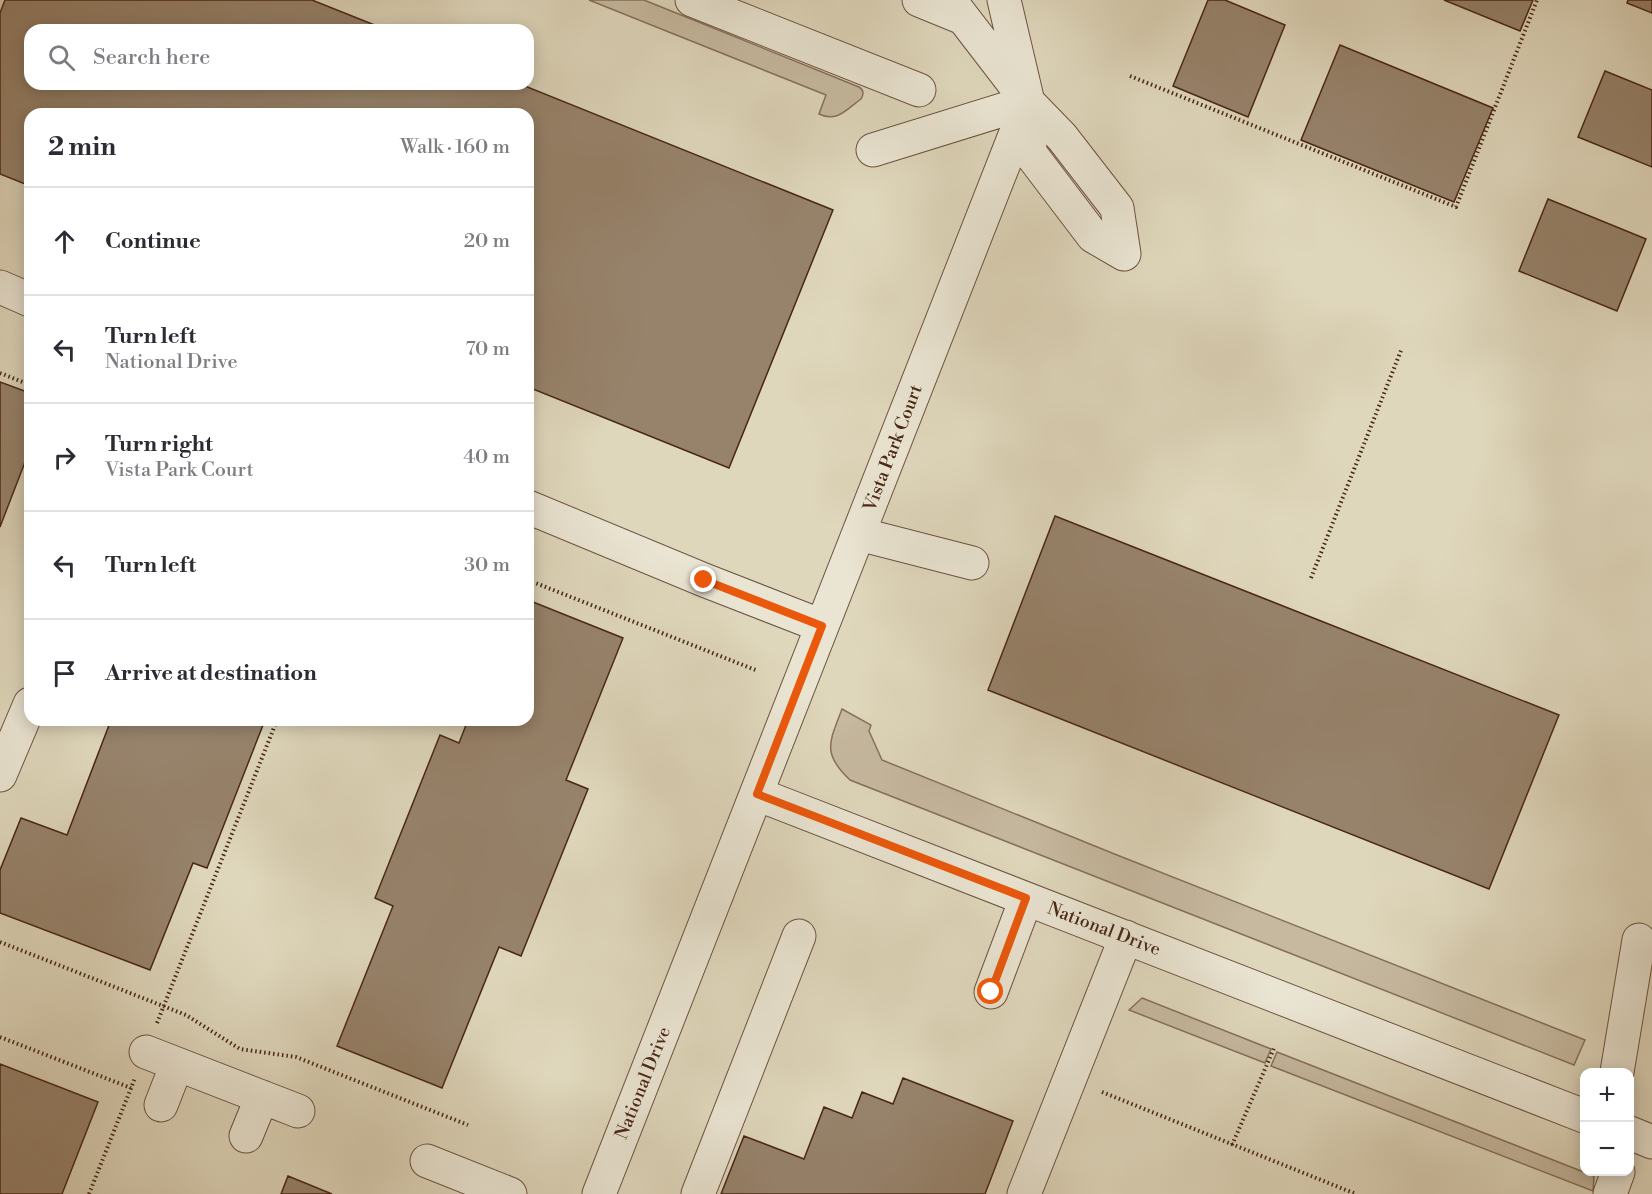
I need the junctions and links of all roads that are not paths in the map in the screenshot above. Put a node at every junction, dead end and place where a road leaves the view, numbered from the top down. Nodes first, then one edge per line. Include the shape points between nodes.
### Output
1 (692, 0) edge
2 (920, 0) edge
3 (1004, 0) edge
4 (958, 9) edge
5 (920, 90) dead end
6 (1028, 102) junction
7 (873, 150) dead end
8 (0, 287) edge
9 (24, 297) edge
10 (534, 510) edge
11 (859, 534) junction
12 (972, 563) dead end
13 (822, 626) junction
14 (24, 718) edge
15 (0, 775) edge
16 (757, 794) junction
17 (1026, 898) junction
18 (798, 936) dead end
19 (1126, 937) junction
20 (1639, 940) dead end
21 (991, 992) dead end
22 (146, 1052) road end
23 (177, 1065) junction
24 (1618, 1068) edge
25 (262, 1097) junction
26 (161, 1105) dead end
27 (298, 1111) dead end
28 (1580, 1114) edge
29 (246, 1136) dead end
30 (427, 1161) dead end
31 (1617, 1176) edge
32 (510, 1194) edge
33 (599, 1194) edge
34 (698, 1194) edge
35 (1024, 1194) edge
36 (1610, 1194) edge

1 - 5 street
2 - 4 street
3 - 6 street
4 - 6 street
6 - 7 street
6 - 11 street, Vista Park Court
8 - 9 street
10 - 13 street
11 - 12 street
11 - 13 street, Vista Park Court
13 - 16 street, Vista Park Court
14 - 15 street
16 - 17 street, National Drive
16 - 33 street, National Drive
17 - 19 street, National Drive
17 - 21 street
18 - 34 street
19 - 28 street, National Drive
19 - 35 street
20 - 24 street
22 - 23 street
23 - 25 street
23 - 26 street
25 - 27 street
25 - 29 street
30 - 32 street
31 - 36 street

